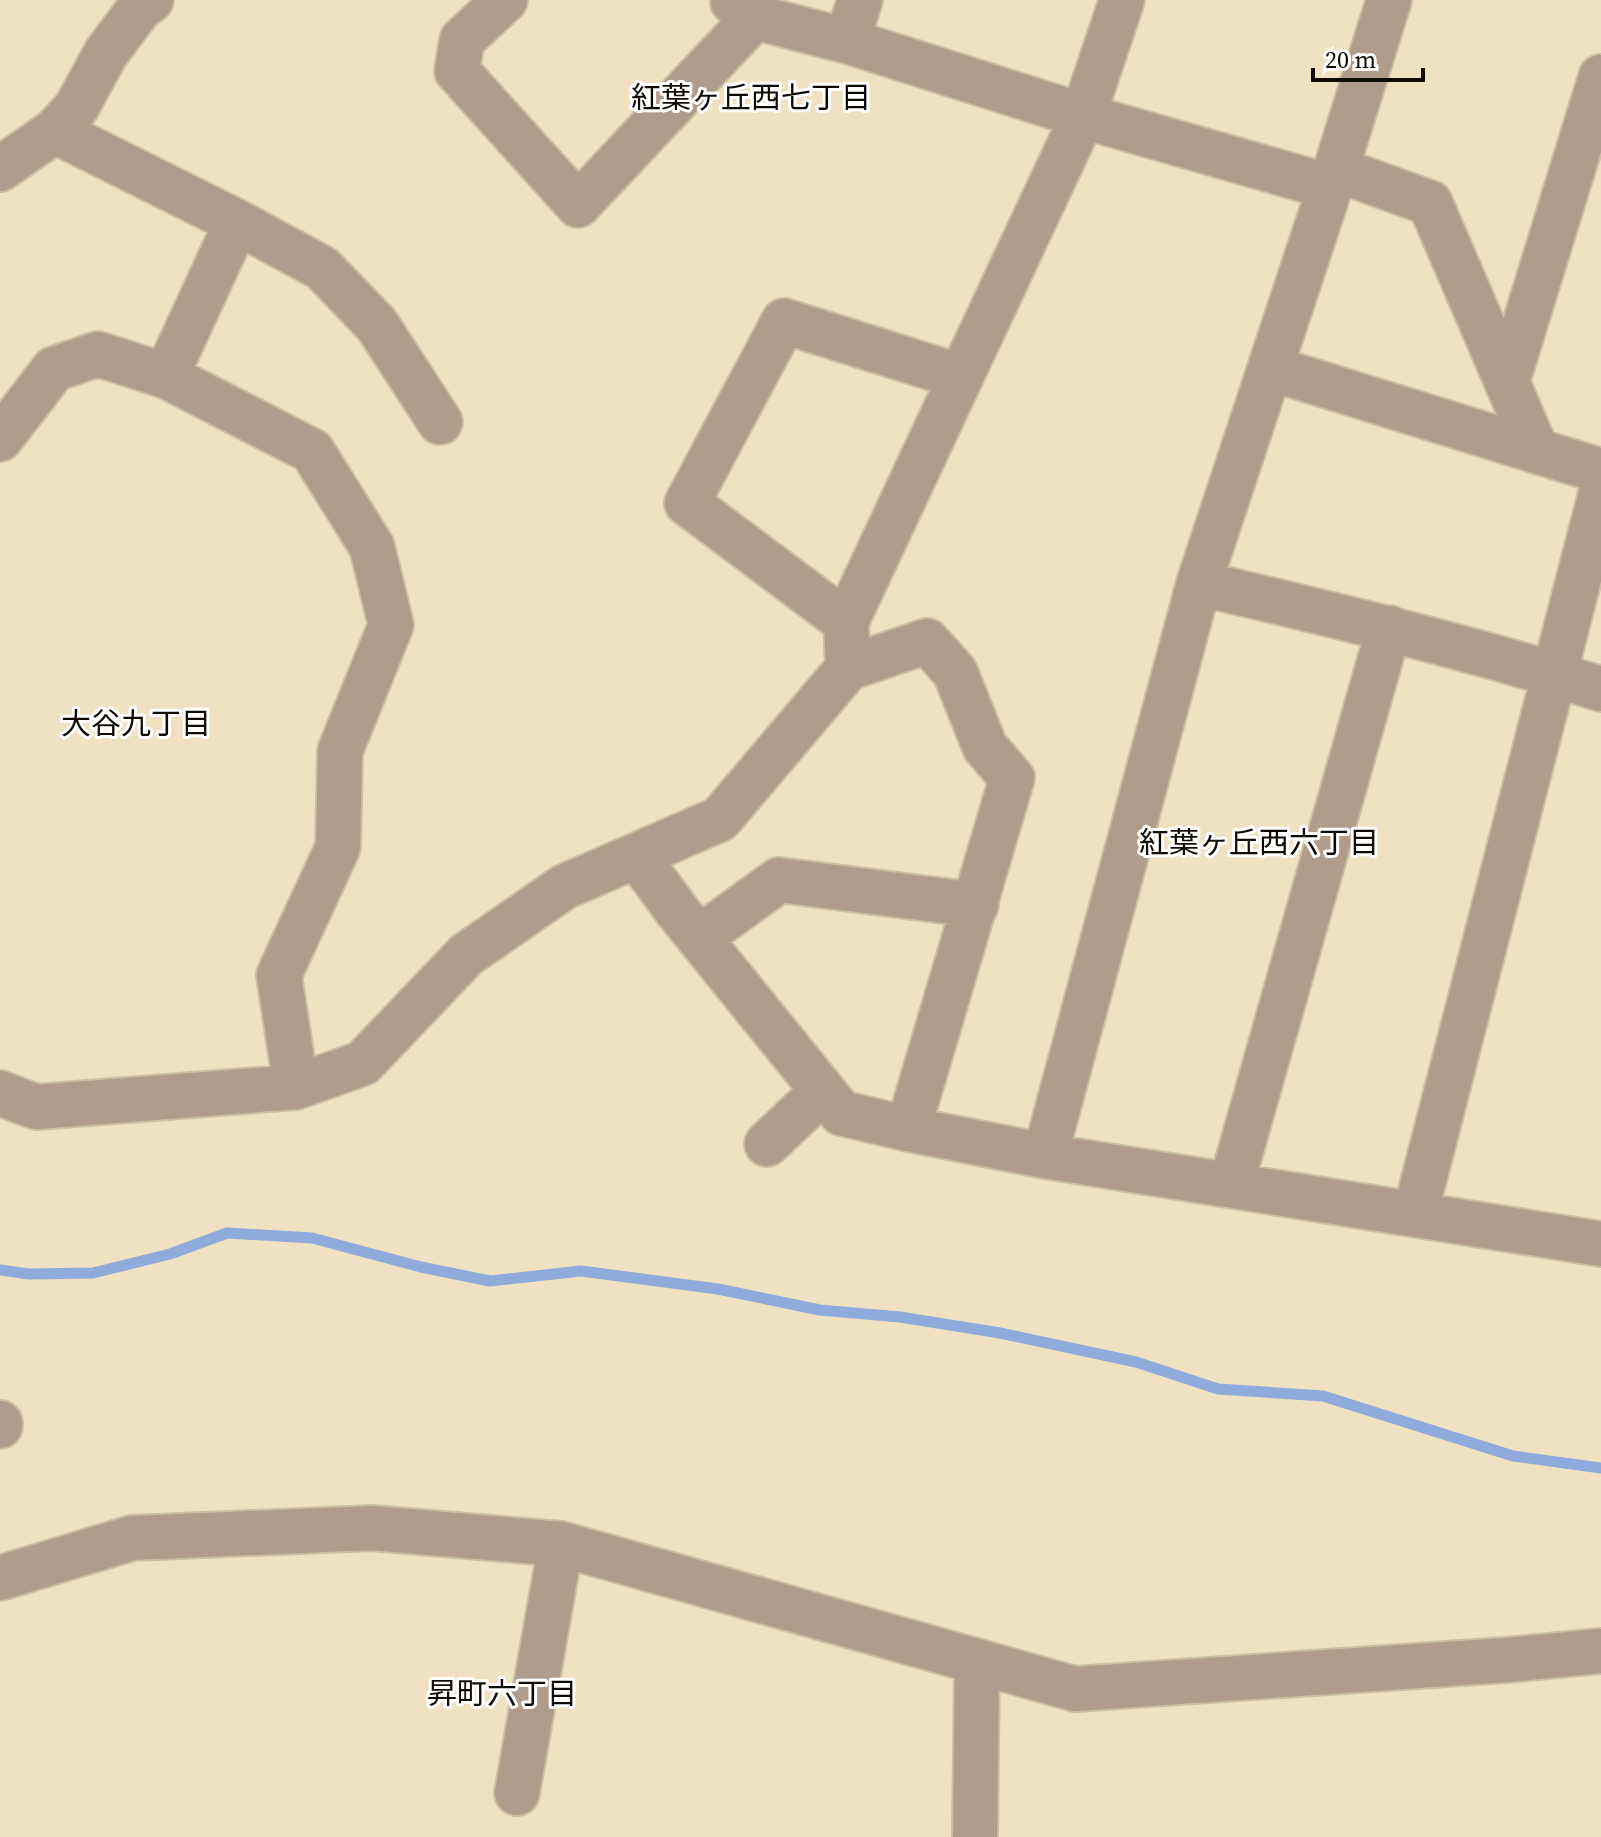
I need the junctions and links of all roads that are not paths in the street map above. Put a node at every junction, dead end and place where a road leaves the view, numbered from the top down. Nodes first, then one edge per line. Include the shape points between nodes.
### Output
1 (151, 0) edge
2 (505, 0) edge
3 (1122, 0) edge
4 (1389, 0) edge
5 (743, 8) edge
6 (853, 20) edge
7 (1601, 77) edge
8 (1083, 116) junction
9 (55, 131) junction
10 (0, 169) edge
11 (1333, 178) junction
12 (237, 222) junction
13 (1270, 368) junction
14 (166, 376) junction
15 (961, 377) junction
16 (1507, 382) junction
17 (440, 422) dead end
18 (0, 439) edge
19 (1536, 450) junction
20 (1601, 471) edge
21 (1601, 493) edge
22 (1199, 583) junction
23 (846, 622) junction
24 (1389, 628) junction
25 (848, 668) junction
26 (1554, 674) junction
27 (1601, 689) edge
28 (637, 856) junction
29 (976, 905) junction
30 (699, 938) junction
31 (296, 1087) junction
32 (823, 1091) junction
33 (0, 1093) edge
34 (908, 1129) junction
35 (767, 1144) dead end
36 (1045, 1156) junction
37 (1231, 1185) junction
38 (1415, 1214) junction
39 (1598, 1234) edge
40 (561, 1544) junction
41 (0, 1578) edge
42 (1601, 1651) edge
43 (977, 1661) junction
44 (517, 1793) dead end
45 (975, 1837) edge

1 - 9 street via 106,53 76,108
2 - 5 street via 462,40 457,71 578,205
3 - 8 street
4 - 11 street
5 - 6 street
6 - 8 street
7 - 16 street
8 - 11 street
8 - 15 street
9 - 10 street
9 - 12 street
11 - 13 street
11 - 16 street via 1430,203
12 - 14 street
12 - 17 street via 322,268 377,325
13 - 19 street
13 - 22 street
14 - 18 street via 98,354 54,369
14 - 31 street via 312,451 372,547 391,625 340,751 338,847 279,975
15 - 23 street
15 - 23 street via 784,321 687,503
16 - 19 street
19 - 20 street
21 - 26 street
22 - 24 street
22 - 36 street
23 - 25 street
24 - 26 street
24 - 37 street
25 - 28 street via 720,819
25 - 29 street via 927,641 955,672 985,747 1012,778
26 - 27 street
26 - 38 street
28 - 30 street
28 - 31 street via 564,887 466,955 363,1063
29 - 30 street via 779,880
29 - 34 street
30 - 32 street
31 - 33 street via 36,1107
32 - 34 street via 841,1113
32 - 35 street
34 - 36 street
36 - 37 street
37 - 38 street
38 - 39 street
40 - 41 street via 372,1528 132,1538
40 - 43 street
40 - 44 street
42 - 43 street via 1075,1689
43 - 45 street

